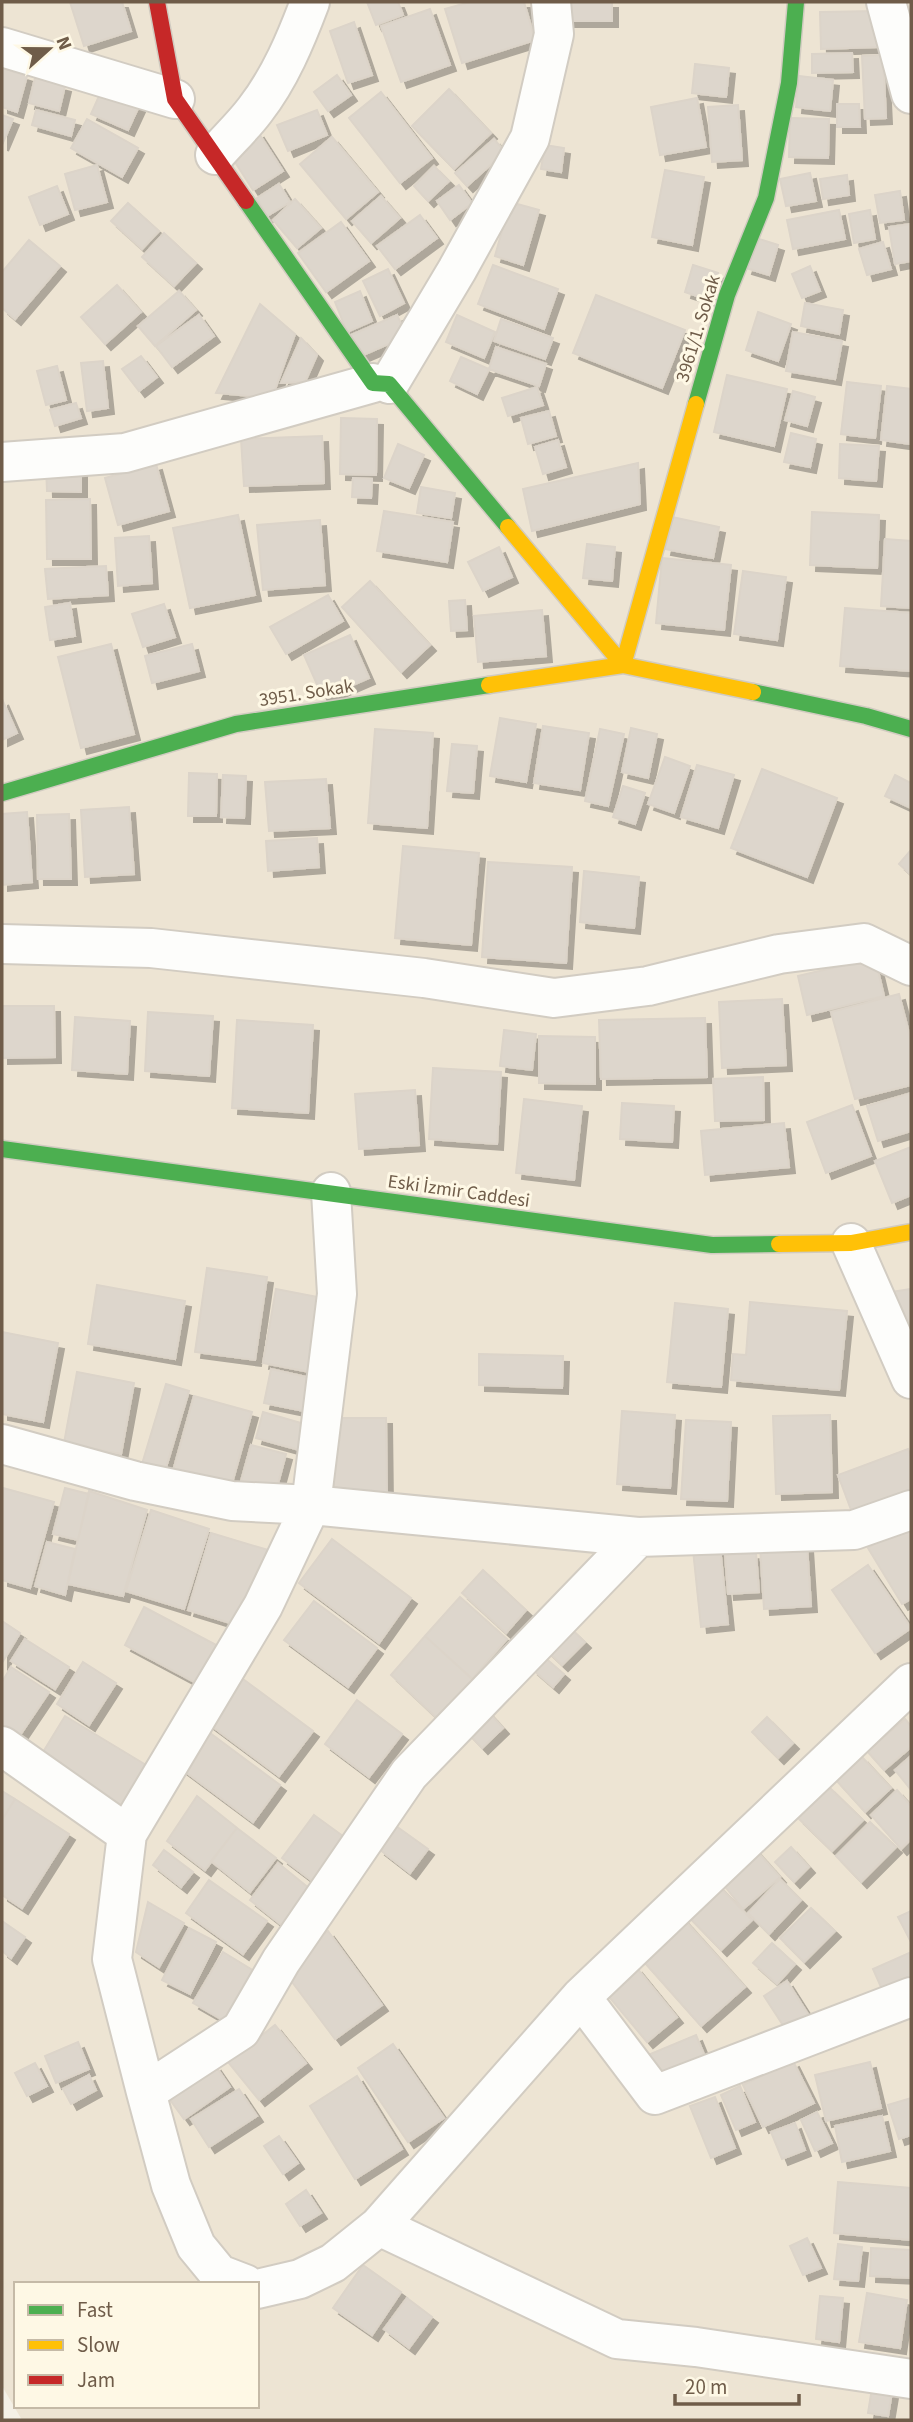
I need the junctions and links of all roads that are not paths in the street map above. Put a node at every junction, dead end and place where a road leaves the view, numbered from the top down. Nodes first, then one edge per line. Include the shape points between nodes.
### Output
1 (158, 2) edge
2 (310, 2) edge
3 (551, 2) edge
4 (796, 2) edge
5 (886, 2) edge
6 (2, 47) edge
7 (911, 94) edge
8 (176, 99) junction
9 (215, 155) junction
10 (381, 384) junction
11 (2, 462) edge
12 (623, 665) junction
13 (911, 729) edge
14 (2, 793) edge
15 (2, 944) edge
16 (911, 966) edge
17 (2, 1149) edge
18 (331, 1192) junction
19 (911, 1232) edge
20 (851, 1243) junction
21 (911, 1379) edge
22 (2, 1444) edge
23 (311, 1505) junction
24 (911, 1510) edge
25 (638, 1537) junction
26 (911, 1683) edge
27 (2, 1746) edge
28 (127, 1834) junction
29 (582, 1997) junction
30 (911, 1997) edge
31 (146, 2092) junction
32 (379, 2226) junction
33 (240, 2282) edge
34 (259, 2289) edge
35 (911, 2379) edge

1 - 8 street
2 - 9 street via 280,71 256,109
3 - 10 street via 554,34 530,138 457,270
4 - 12 street, 3961/1. Sokak via 789,83 766,198 726,295
5 - 7 street
6 - 8 street
8 - 9 street
9 - 10 street
10 - 11 street via 125,453
10 - 12 street
12 - 13 street
12 - 14 street, 3951. Sokak via 236,724
15 - 16 street via 151,948 424,978 554,998 648,986 779,954 864,943
17 - 18 street, Eski İzmir Caddesi
18 - 20 street, Eski İzmir Caddesi via 712,1245
18 - 23 street via 337,1294
19 - 20 street, Eski İzmir Caddesi
20 - 21 street
22 - 23 street via 135,1481 219,1498
23 - 25 street
23 - 28 street via 263,1606
24 - 25 street via 854,1530
25 - 31 street via 409,1774 281,1961 241,2030
26 - 29 street
27 - 28 street
28 - 31 street via 113,1959
29 - 30 street via 655,2095
29 - 32 street
31 - 33 street via 171,2185 196,2246 219,2274
32 - 34 street via 333,2263 300,2279
32 - 35 street via 617,2339

